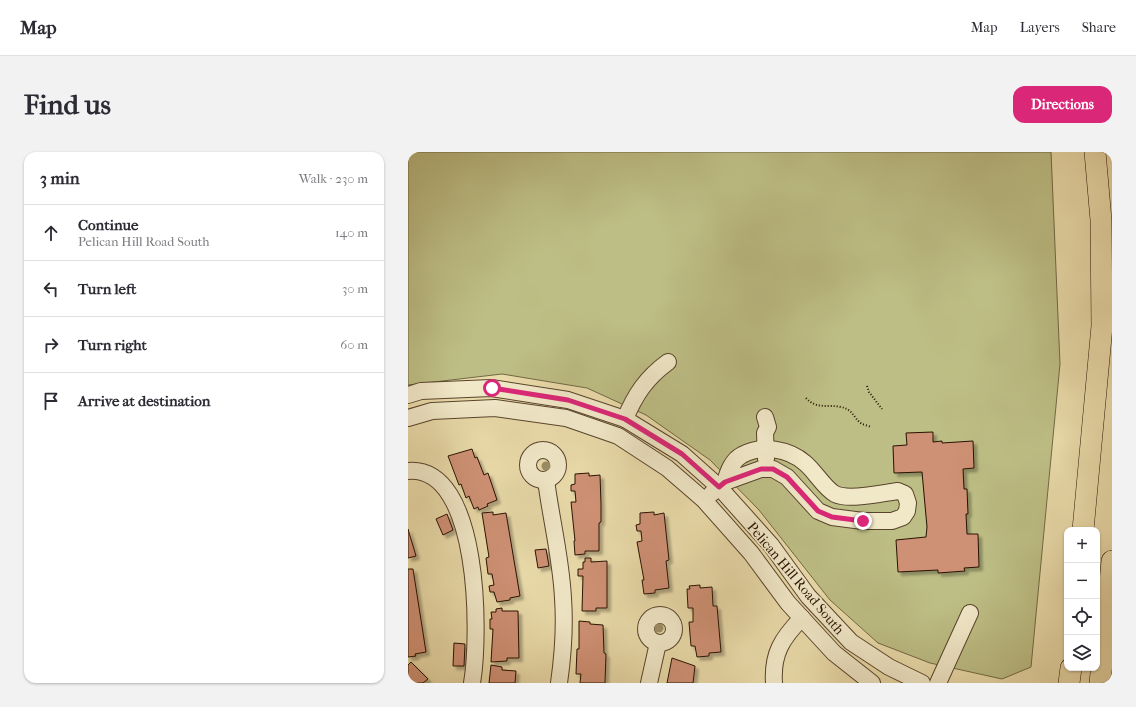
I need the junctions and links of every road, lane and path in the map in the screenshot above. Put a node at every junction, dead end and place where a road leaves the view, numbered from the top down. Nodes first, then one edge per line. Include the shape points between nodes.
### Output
1 (1096, 152) edge
2 (668, 362) dead end
3 (866, 386) dead end
4 (408, 395) edge
5 (806, 398) dead end
6 (882, 409) dead end
7 (408, 418) edge
8 (625, 419) junction
9 (762, 424) dead end
10 (871, 427) dead end
11 (765, 449) junction
12 (767, 469) junction
13 (408, 471) edge
14 (546, 480) dead end
15 (722, 485) junction
16 (704, 500) junction
17 (1083, 527) edge
18 (1112, 561) edge
19 (970, 614) dead end
20 (802, 618) junction
21 (658, 643) dead end
22 (1071, 671) edge
23 (472, 683) edge
24 (559, 683) edge
25 (649, 683) edge
26 (774, 683) edge
27 (872, 683) edge
28 (922, 683) edge
29 (938, 683) edge
30 (1069, 683) edge
31 (1100, 683) edge

1 - 17 main road via 1101,220 1102,326
2 - 8 street via 643,384
3 - 6 path
4 - 8 street, Pelican Hill Road South via 421,391 492,388 568,400
5 - 10 path via 818,406 850,410 862,423
7 - 16 street, Pelican Hill Road South via 432,411 495,408 566,418 618,436 668,468
8 - 15 street, Pelican Hill Road South via 682,454
9 - 11 street
11 - 12 street
11 - 12 street via 788,452 805,462 834,494 847,496 898,491 904,494 908,502 907,511 903,517 892,521 832,517 818,511 787,477 773,469
11 - 15 street via 742,455 730,467
12 - 15 street via 761,469
13 - 23 street via 426,473 442,483 454,501 465,529 474,580 475,667
14 - 24 street via 564,598
15 - 16 street
15 - 28 street, Pelican Hill Road South via 808,596 851,642 889,667
16 - 20 street, Pelican Hill Road South via 751,553
18 - 31 main road
19 - 29 street
20 - 26 street via 779,647 774,665
20 - 27 street, Pelican Hill Road South via 834,653
21 - 25 street
22 - 30 main road

